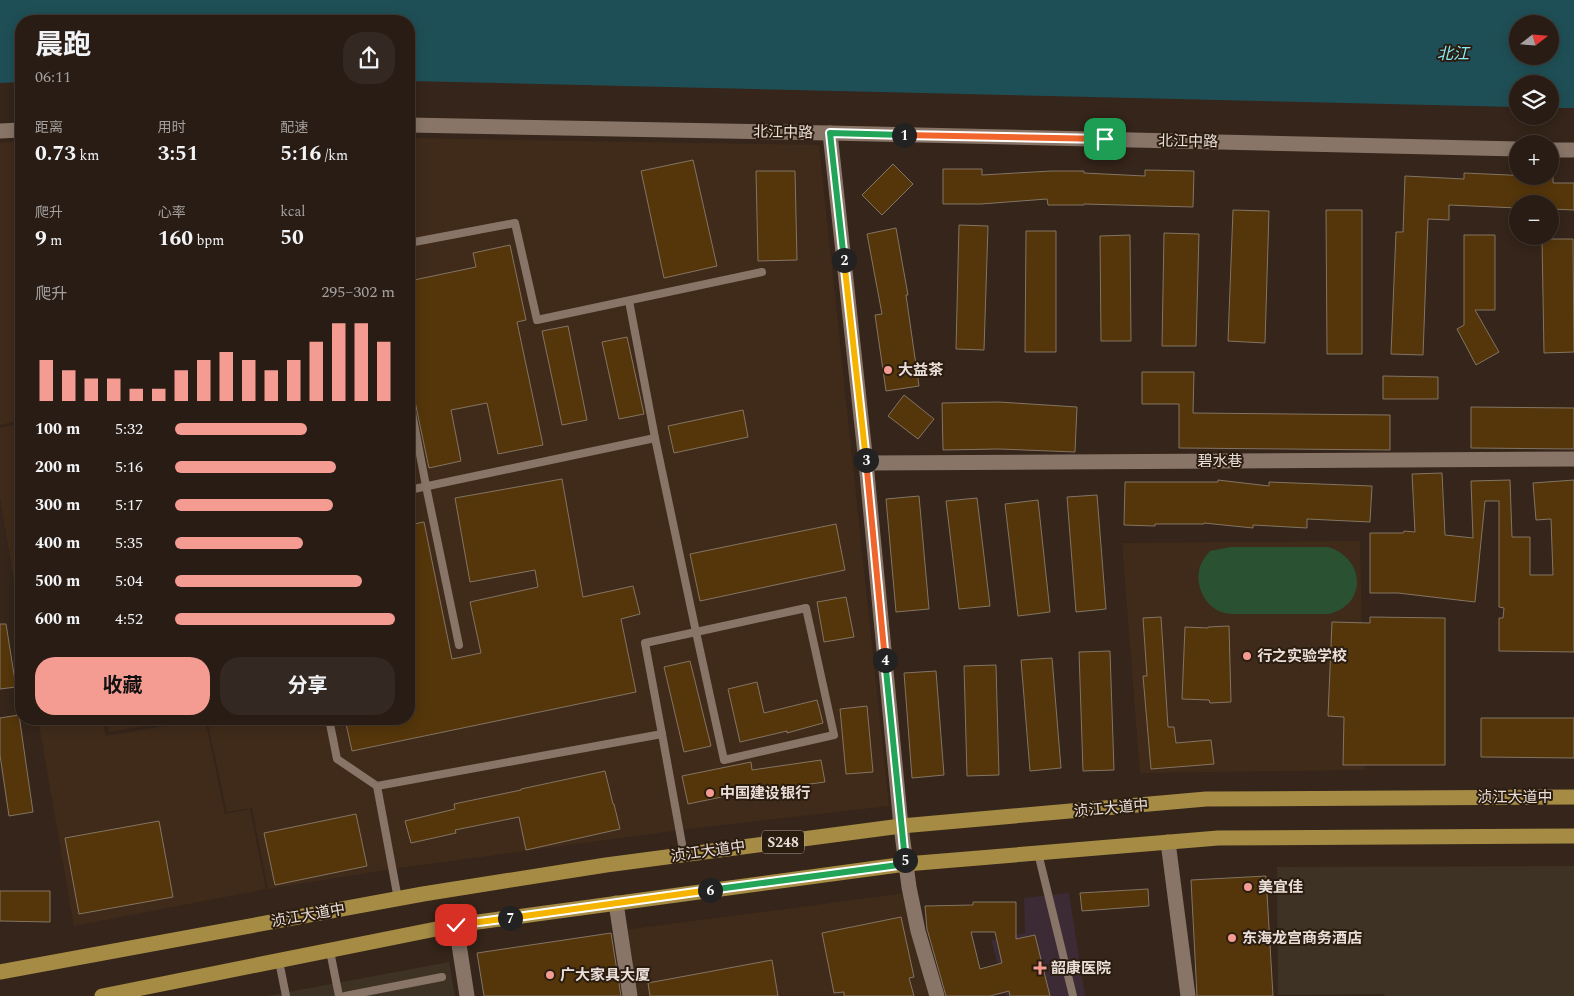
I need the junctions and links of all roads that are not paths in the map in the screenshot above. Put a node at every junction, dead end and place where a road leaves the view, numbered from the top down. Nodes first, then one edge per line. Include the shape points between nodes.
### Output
1 (415, 125) edge
2 (15, 130) edge
3 (0, 131) edge
4 (830, 133) junction
5 (1509, 149) edge
6 (1559, 150) edge
7 (1574, 150) edge
8 (415, 243) edge
9 (762, 272) dead end
10 (629, 301) junction
11 (415, 428) edge
12 (655, 438) junction
13 (1574, 459) edge
14 (866, 463) junction
15 (426, 486) junction
16 (415, 489) edge
17 (696, 632) junction
18 (459, 645) dead end
19 (330, 725) edge
20 (662, 734) junction
21 (377, 786) junction
22 (1574, 796) edge
23 (901, 826) junction
24 (1574, 836) edge
25 (1168, 842) junction
26 (1038, 853) junction
27 (684, 855) junction
28 (906, 864) junction
29 (398, 899) junction
30 (616, 903) junction
31 (456, 925) junction
32 (330, 950) junction
33 (279, 961) junction
34 (0, 972) edge
35 (442, 977) dead end
36 (102, 996) edge
37 (286, 996) edge
38 (339, 996) edge
39 (345, 996) edge
40 (468, 996) edge
41 (630, 996) edge
42 (937, 996) edge
43 (1073, 996) edge
44 (1188, 996) edge

1 - 4 street, 北江中路
2 - 3 street
4 - 5 street, 北江中路
4 - 14 street
6 - 7 street
8 - 10 lane via 515,223 537,320
9 - 10 lane
10 - 12 lane
11 - 15 lane
12 - 15 lane
12 - 17 lane
13 - 14 street, 碧水巷
14 - 23 street
15 - 16 lane
15 - 18 lane
17 - 17 lane via 806,608 834,735 724,760
17 - 20 lane via 645,643
19 - 21 lane via 337,760
20 - 21 lane
20 - 27 lane
21 - 29 lane
22 - 23 main road, 浈江大道中 / S248 via 1206,799
23 - 27 main road, 浈江大道中 / S248
23 - 28 street
24 - 25 main road via 1218,838
25 - 26 main road
25 - 44 street
26 - 28 main road
26 - 43 lane
27 - 29 main road, 浈江大道中 / S248
28 - 30 main road
28 - 42 street via 918,931
29 - 34 main road, 浈江大道中 / S248
30 - 31 main road
30 - 41 street
31 - 32 main road
31 - 40 street
32 - 33 main road
32 - 38 lane
33 - 36 main road
33 - 37 lane
35 - 39 lane

